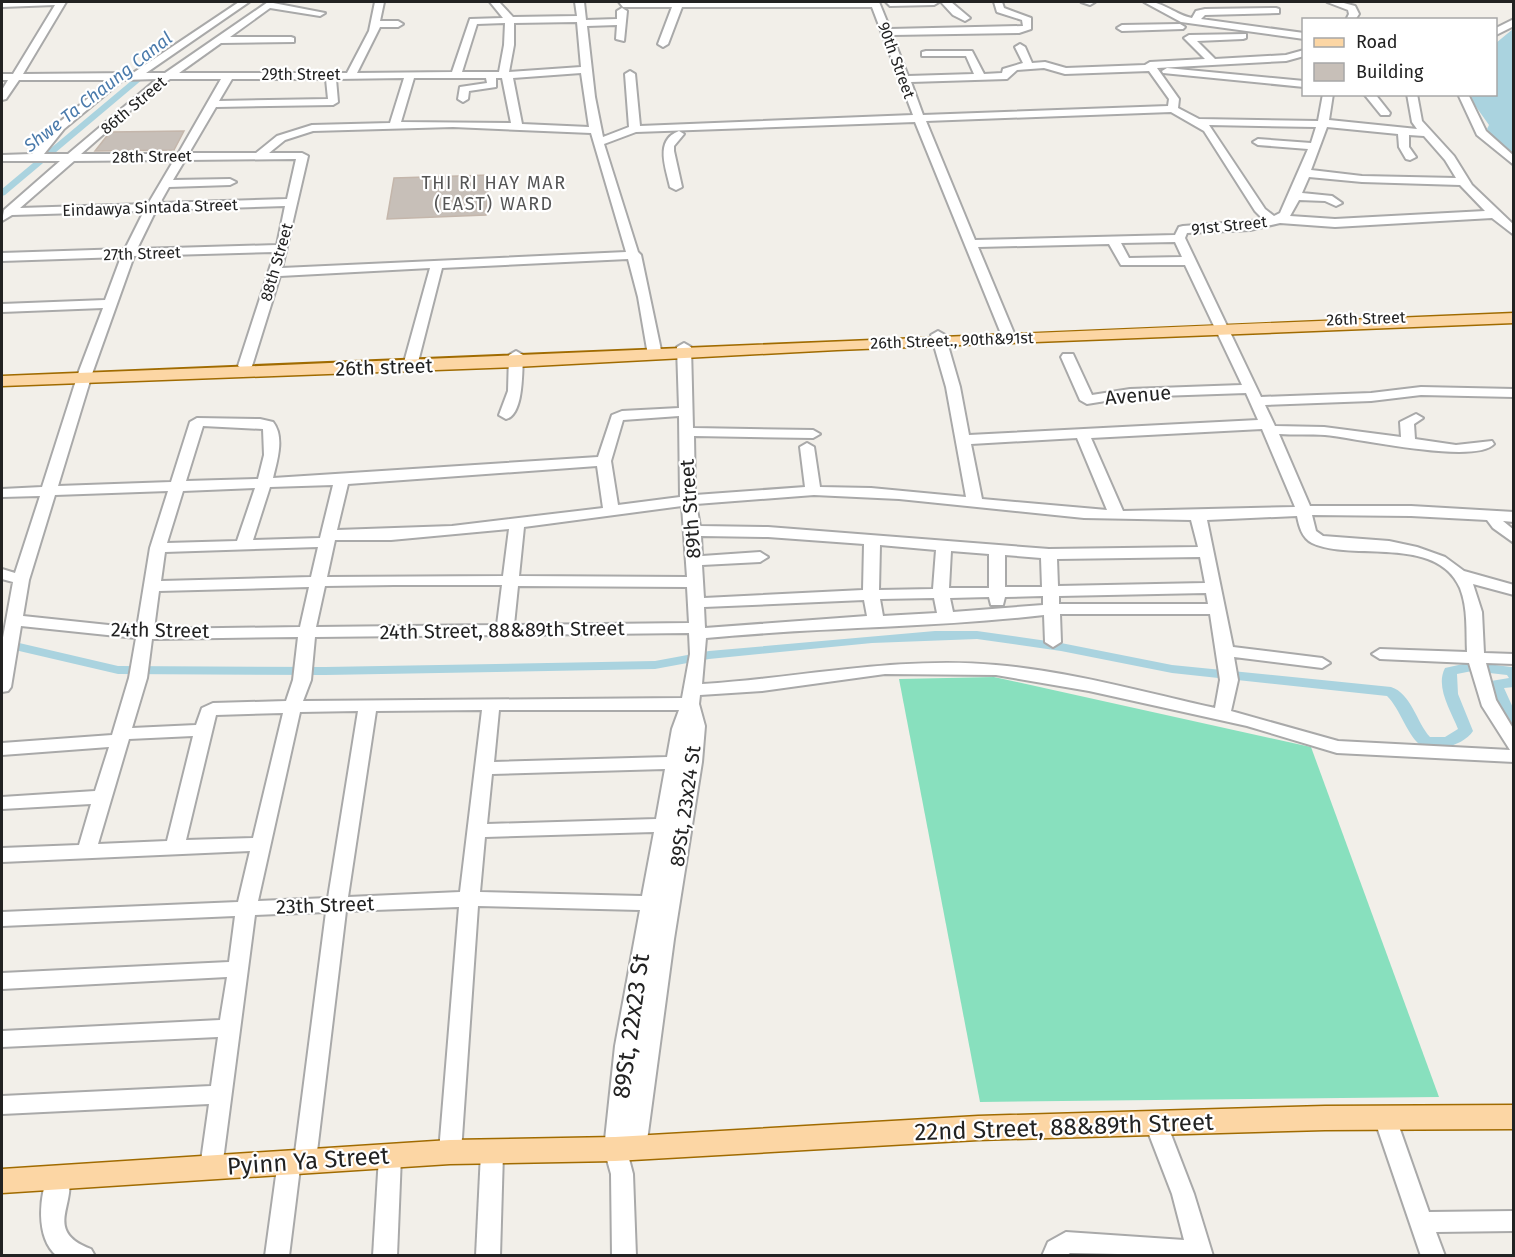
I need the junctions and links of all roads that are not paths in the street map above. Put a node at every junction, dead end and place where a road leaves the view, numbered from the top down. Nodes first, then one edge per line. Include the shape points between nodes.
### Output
1 (58, 2) edge
2 (244, 2) edge
3 (379, 2) edge
4 (494, 2) edge
5 (580, 2) edge
6 (934, 2) edge
7 (946, 2) edge
8 (998, 2) edge
9 (1149, 2) edge
10 (1332, 2) edge
11 (270, 3) edge
12 (623, 3) edge
13 (678, 3) edge
14 (875, 3) edge
15 (890, 3) dead end
16 (2, 4) edge
17 (1276, 11) dead end
18 (320, 13) dead end
19 (1196, 13) junction
20 (964, 18) dead end
21 (1351, 18) edge
22 (510, 20) junction
23 (582, 21) junction
24 (621, 22) junction
25 (1514, 22) edge
26 (1181, 23) junction
27 (376, 24) junction
28 (398, 24) dead end
29 (1122, 28) dead end
30 (1497, 31) edge
31 (887, 32) junction
32 (1280, 34) junction
33 (1302, 36) edge
34 (1190, 38) junction
35 (218, 39) junction
36 (621, 39) dead end
37 (291, 40) dead end
38 (663, 44) dead end
39 (1020, 47) dead end
40 (926, 54) dead end
41 (1299, 54) edge
42 (1212, 61) junction
43 (1029, 66) junction
44 (1152, 69) junction
45 (586, 70) junction
46 (332, 74) junction
47 (351, 74) junction
48 (410, 74) junction
49 (456, 74) junction
50 (630, 74) dead end
51 (138, 75) junction
52 (163, 75) junction
53 (229, 75) junction
54 (491, 75) junction
55 (505, 75) junction
56 (121, 76) junction
57 (2, 77) edge
58 (16, 77) junction
59 (981, 77) junction
60 (904, 79) junction
61 (1302, 84) edge
62 (1328, 96) edge
63 (1371, 96) edge
64 (1413, 96) edge
65 (1464, 96) edge
66 (2, 97) edge
67 (463, 99) dead end
68 (212, 104) junction
69 (1173, 109) junction
70 (1385, 113) dead end
71 (918, 118) junction
72 (295, 119) junction
73 (1200, 122) junction
74 (1321, 123) junction
75 (395, 125) junction
76 (517, 127) junction
77 (635, 129) junction
78 (596, 130) junction
79 (1403, 132) junction
80 (1425, 133) junction
81 (680, 134) dead end
82 (599, 142) junction
83 (1258, 142) dead end
84 (1313, 146) junction
85 (260, 155) junction
86 (181, 156) junction
87 (302, 156) joint
88 (40, 157) junction
89 (73, 157) junction
90 (1410, 157) dead end
91 (2, 158) edge
92 (1514, 162) edge
93 (1305, 173) junction
94 (230, 182) dead end
95 (1464, 182) junction
96 (165, 184) junction
97 (676, 187) dead end
98 (1295, 196) junction
99 (292, 202) junction
100 (1336, 203) dead end
101 (152, 207) junction
102 (1494, 214) junction
103 (5, 215) edge
104 (1276, 220) junction
105 (1511, 228) edge
106 (1179, 238) junction
107 (1113, 239) junction
108 (970, 244) junction
109 (282, 248) junction
110 (129, 253) junction
111 (635, 255) junction
112 (2, 257) edge
113 (1190, 261) junction
114 (437, 264) junction
115 (275, 272) junction
116 (110, 304) junction
117 (2, 308) edge
118 (1514, 312) edge
119 (1435, 318) junction
120 (1514, 318) edge
121 (1220, 326) junction
122 (1008, 335) junction
123 (939, 338) junction
124 (684, 350) junction
125 (654, 352) junction
126 (1068, 357) dead end
127 (516, 359) junction
128 (410, 363) junction
129 (244, 366) junction
130 (2, 374) edge
131 (85, 374) junction
132 (2, 381) edge
133 (1514, 393) edge
134 (1253, 395) junction
135 (685, 412) junction
136 (506, 415) dead end
137 (1416, 418) dead end
138 (1268, 427) junction
139 (686, 432) junction
140 (1083, 435) junction
141 (964, 440) junction
142 (1408, 442) junction
143 (1487, 444) dead end
144 (604, 461) junction
145 (341, 480) junction
146 (264, 481) junction
147 (177, 486) junction
148 (813, 491) junction
149 (47, 492) junction
150 (2, 493) edge
151 (688, 498) junction
152 (975, 503) junction
153 (1304, 510) junction
154 (611, 513) junction
155 (1117, 515) junction
156 (1491, 515) junction
157 (1198, 516) junction
158 (1514, 517) edge
159 (517, 524) junction
160 (693, 531) junction
161 (330, 538) junction
162 (1514, 538) edge
163 (872, 542) junction
164 (243, 545) junction
165 (944, 546) junction
166 (158, 548) junction
167 (997, 549) junction
168 (1207, 552) junction
169 (1049, 554) junction
170 (760, 557) dead end
171 (694, 561) junction
172 (2, 574) edge
173 (1460, 575) junction
174 (21, 580) junction
175 (319, 581) junction
176 (512, 581) junction
177 (695, 582) junction
178 (151, 586) junction
179 (1212, 588) junction
180 (1051, 589) junction
181 (1514, 590) edge
182 (995, 592) junction
183 (941, 594) junction
184 (872, 595) junction
185 (696, 603) junction
186 (1053, 609) junction
187 (1218, 609) junction
188 (1000, 615) junction
189 (946, 618) junction
190 (14, 620) junction
191 (876, 620) junction
192 (505, 630) junction
193 (697, 631) junction
194 (307, 632) junction
195 (146, 634) junction
196 (1053, 642) dead end
197 (1226, 651) junction
198 (1380, 654) dead end
199 (1514, 659) edge
200 (698, 662) joint
201 (1322, 663) dead end
202 (1478, 665) junction
203 (2, 687) edge
204 (691, 697) junction
205 (368, 705) junction
206 (491, 705) junction
207 (293, 706) junction
208 (1222, 715) junction
209 (204, 730) junction
210 (120, 737) junction
211 (1514, 745) edge
212 (2, 749) edge
213 (1514, 756) edge
214 (676, 763) junction
215 (485, 768) junction
216 (101, 797) junction
217 (2, 803) edge
218 (663, 825) junction
219 (478, 831) junction
220 (262, 844) junction
221 (175, 848) junction
222 (86, 852) junction
223 (2, 855) edge
224 (470, 899) junction
225 (649, 903) junction
226 (337, 905) junction
227 (246, 909) junction
228 (2, 919) edge
229 (237, 969) junction
230 (2, 981) edge
231 (633, 1001) junction
232 (656, 1001) junction
233 (228, 1028) junction
234 (2, 1039) edge
235 (219, 1095) junction
236 (2, 1105) edge
237 (1514, 1117) edge
238 (1385, 1118) junction
239 (1156, 1124) junction
240 (625, 1148) junction
241 (450, 1152) junction
242 (492, 1153) junction
243 (390, 1156) junction
244 (297, 1161) junction
245 (211, 1167) junction
246 (58, 1178) junction
247 (2, 1181) edge
248 (1514, 1221) edge
249 (1421, 1222) junction
250 (1200, 1253) edge
251 (83, 1256) edge
252 (277, 1256) edge
253 (385, 1256) edge
254 (488, 1256) edge
255 (624, 1256) edge
256 (1054, 1256) edge
257 (1433, 1256) edge

1 - 16 street
1 - 58 street
2 - 51 street
3 - 27 street
4 - 22 street via 508,13
5 - 23 street
6 - 15 street
7 - 20 street
8 - 31 street via 1000,10 1026,18 1028,27
9 - 26 street
10 - 21 street via 1352,8
11 - 18 street
11 - 35 street, 86th Street
12 - 13 street
12 - 24 street
13 - 14 street
13 - 38 street
14 - 31 street, 90th Street
17 - 19 street
19 - 26 street
19 - 32 street
22 - 23 street
22 - 49 street via 473,21
22 - 55 street
23 - 24 street
23 - 45 street
24 - 36 street
25 - 30 street
26 - 29 street
26 - 34 street
27 - 28 street
27 - 47 street
31 - 60 street, 90th Street
32 - 33 street
32 - 34 street
32 - 41 street
34 - 42 street
35 - 37 street
35 - 52 street, 86th Street
39 - 43 street
40 - 59 street via 970,53
41 - 42 street
42 - 44 street via 1152,64
43 - 44 street via 1046,65 1065,71
43 - 59 street via 1015,67 1007,76
44 - 61 street
44 - 69 street via 1174,99
45 - 55 street, 29th Street
45 - 78 street
46 - 47 street, 29th Street
46 - 53 street, 29th Street
46 - 72 street via 333,102
47 - 48 street, 29th Street
48 - 49 street, 29th Street
48 - 75 street
49 - 54 street, 29th Street
50 - 77 street
51 - 52 street, 29th Street
51 - 56 street, 29th Street
52 - 53 street, 29th Street
52 - 89 street, 86th Street
53 - 68 street
54 - 55 street, 29th Street
54 - 67 street via 492,85 464,89
55 - 76 street
56 - 58 street, 29th Street
56 - 88 street via 60,127
57 - 58 street, 29th Street
58 - 66 street
59 - 60 street
60 - 71 street, 90th Street
62 - 74 street, 91st Street via 1328,109
63 - 70 street
64 - 80 street via 1417,122
65 - 92 street via 1481,133
68 - 72 street
68 - 86 street
69 - 71 street
69 - 73 street
71 - 77 street
71 - 108 street, 90th Street
72 - 75 street via 312,128
72 - 85 street via 281,138
73 - 74 street
73 - 104 street via 1220,145 1261,212
74 - 79 street
74 - 84 street, 91st Street
75 - 76 street
76 - 78 street
77 - 82 street
78 - 82 street
79 - 80 street
79 - 90 street via 1404,147
80 - 95 street via 1450,158
81 - 97 street via 668,151
82 - 111 street
83 - 84 street
84 - 93 street, 91st Street
85 - 86 street, 28th Street
85 - 87 street, 28th Street
86 - 89 street, 28th Street
86 - 96 street
87 - 99 street, 88th Street
88 - 89 street, 28th Street
88 - 91 street, 28th Street
89 - 103 street, 86th Street
93 - 95 street
93 - 98 street, 91st Street
94 - 96 street
95 - 102 street
96 - 101 street
98 - 100 street via 1328,198
98 - 104 street, 91st Street via 1289,209
99 - 101 street, Eindawya Sintada Street
99 - 109 street, 88th Street
101 - 103 street, Eindawya Sintada Street
101 - 110 street
102 - 104 street via 1344,223
102 - 105 street
104 - 106 street, 91st Street via 1186,229 1181,230
106 - 107 street
106 - 113 street, 91st Street
107 - 108 street
107 - 113 street via 1125,262
108 - 122 street
109 - 110 street, 27th Street
109 - 115 street, 88th Street
110 - 112 street, 27th Street
110 - 116 street
111 - 114 street
111 - 125 street
113 - 121 street, 91st Street
114 - 115 street
114 - 128 street
115 - 129 street, 88th Street
116 - 117 street
116 - 131 street
118 - 119 main road, 26th Street
119 - 120 main road, 26th Street
119 - 121 main road, 26th Street
121 - 122 main road, 26th Street., 90th&91st
121 - 134 street, 91st Street
122 - 123 main road, 26th Street., 90th&91st
123 - 124 main road, 26th Street., 90th&91st
123 - 141 street
124 - 125 main road, 26th street
124 - 135 street, 89th Street
125 - 127 main road, 26th street
126 - 134 street, Avenue via 1087,400 1130,393 1199,391
127 - 128 main road, 26th street
127 - 136 street via 515,391
128 - 129 main road, 26th street
128 - 131 main road, 26th street
129 - 131 main road, 26th street
130 - 131 main road
131 - 132 main road
131 - 149 street
133 - 134 street
134 - 138 street, 91st Street
135 - 139 street, 89th Street
135 - 144 street via 619,417
137 - 142 street via 1407,422
138 - 140 street
138 - 142 street
138 - 153 street, 91st Street
139 - 148 street via 810,441
139 - 151 street, 89th Street
140 - 141 street
140 - 155 street
141 - 152 street
142 - 143 street via 1456,449
144 - 145 street
144 - 154 street
145 - 146 street
145 - 161 street
146 - 147 street
146 - 147 street via 271,448 269,426 197,422
146 - 164 street
147 - 149 street
147 - 166 street
148 - 151 street
148 - 152 street via 889,493
149 - 150 street
149 - 174 street
151 - 154 street
151 - 160 street, 89th Street
152 - 155 street
153 - 156 street
153 - 157 street
153 - 173 street, 91st Street via 1312,537 1319,541 1395,546 1437,560
154 - 159 street
155 - 157 street
156 - 158 street
156 - 162 street
157 - 168 street
159 - 161 street
159 - 176 street
160 - 163 street via 768,532
160 - 171 street, 89th Street
161 - 164 street
161 - 175 street
163 - 165 street
163 - 184 street
164 - 166 street
165 - 167 street
165 - 183 street
166 - 178 street
167 - 169 street
167 - 182 street
168 - 169 street
168 - 179 street
169 - 180 street
170 - 171 street
171 - 177 street, 89th Street
172 - 174 street
173 - 181 street, 91st Street
173 - 202 street via 1471,599
174 - 190 street
175 - 176 street
175 - 178 street
175 - 194 street
176 - 177 street
176 - 192 street
177 - 185 street, 89th Street
178 - 195 street
179 - 180 street
179 - 187 street
180 - 182 street
180 - 186 street
182 - 183 street
182 - 188 street
183 - 184 street
183 - 189 street
184 - 185 street
184 - 191 street
185 - 193 street, 89th Street
186 - 187 street, 24th Street, 88&89th Street
186 - 188 street, 24th Street, 88&89th Street
186 - 196 street
187 - 197 street
188 - 189 street, 24th Street, 88&89th Street
189 - 191 street, 24th Street, 88&89th Street
190 - 195 street, 24th Street
190 - 203 street
191 - 193 street, 24th Street, 88&89th Street
192 - 193 street, 24th Street, 88&89th Street
192 - 194 street, 24th Street, 88&89th Street
193 - 200 street, 89th Street
194 - 195 street, 24th Street
194 - 207 street via 303,671
195 - 210 street
197 - 201 street
197 - 208 street via 1228,675
198 - 202 street
199 - 202 street
200 - 204 street, 89St, 23x24 St
202 - 211 street via 1488,701
204 - 206 street
204 - 208 street via 885,669 996,670
204 - 214 street, 89St, 23x24 St
204 - 232 street, 89St, 23x24 St via 696,726 693,762
205 - 206 street
205 - 207 street
205 - 226 street
206 - 215 street
207 - 209 street via 213,709 208,711
207 - 220 street
208 - 213 street via 1337,747
209 - 210 street
209 - 221 street
210 - 212 street
210 - 216 street
214 - 215 street
214 - 218 street, 89St, 23x24 St
215 - 219 street
216 - 217 street
216 - 222 street
218 - 219 street
218 - 225 street, 89St, 23x24 St
219 - 224 street
220 - 221 street
220 - 227 street
221 - 222 street
222 - 223 street
224 - 225 street, 23th Street
224 - 226 street, 23th Street
224 - 241 street
225 - 231 street, 89St, 22x23 St
226 - 227 street, 23th Street
226 - 244 street
227 - 228 street, 23th Street
227 - 229 street
229 - 230 street
229 - 233 street
231 - 232 street
231 - 240 street, 89St, 22x23 St
232 - 240 street, 89St, 22x23 St
233 - 234 street
233 - 235 street
235 - 236 street
235 - 245 street
237 - 238 main road, 22nd Street, 88&89th Street
238 - 239 main road, 22nd Street, 88&89th Street
238 - 249 street
239 - 240 main road, 22nd Street, 88&89th Street via 978,1128
239 - 250 street
240 - 242 main road, Pyinn Ya Street
240 - 255 street
241 - 242 main road, Pyinn Ya Street
241 - 243 main road, Pyinn Ya Street
242 - 254 street
243 - 244 main road, Pyinn Ya Street
243 - 253 street
244 - 245 main road, Pyinn Ya Street
244 - 252 street
245 - 246 main road, Pyinn Ya Street
246 - 247 main road, Pyinn Ya Street
246 - 251 street via 52,1230 58,1243
248 - 249 street
249 - 257 street
250 - 256 street via 1066,1242 1056,1249

